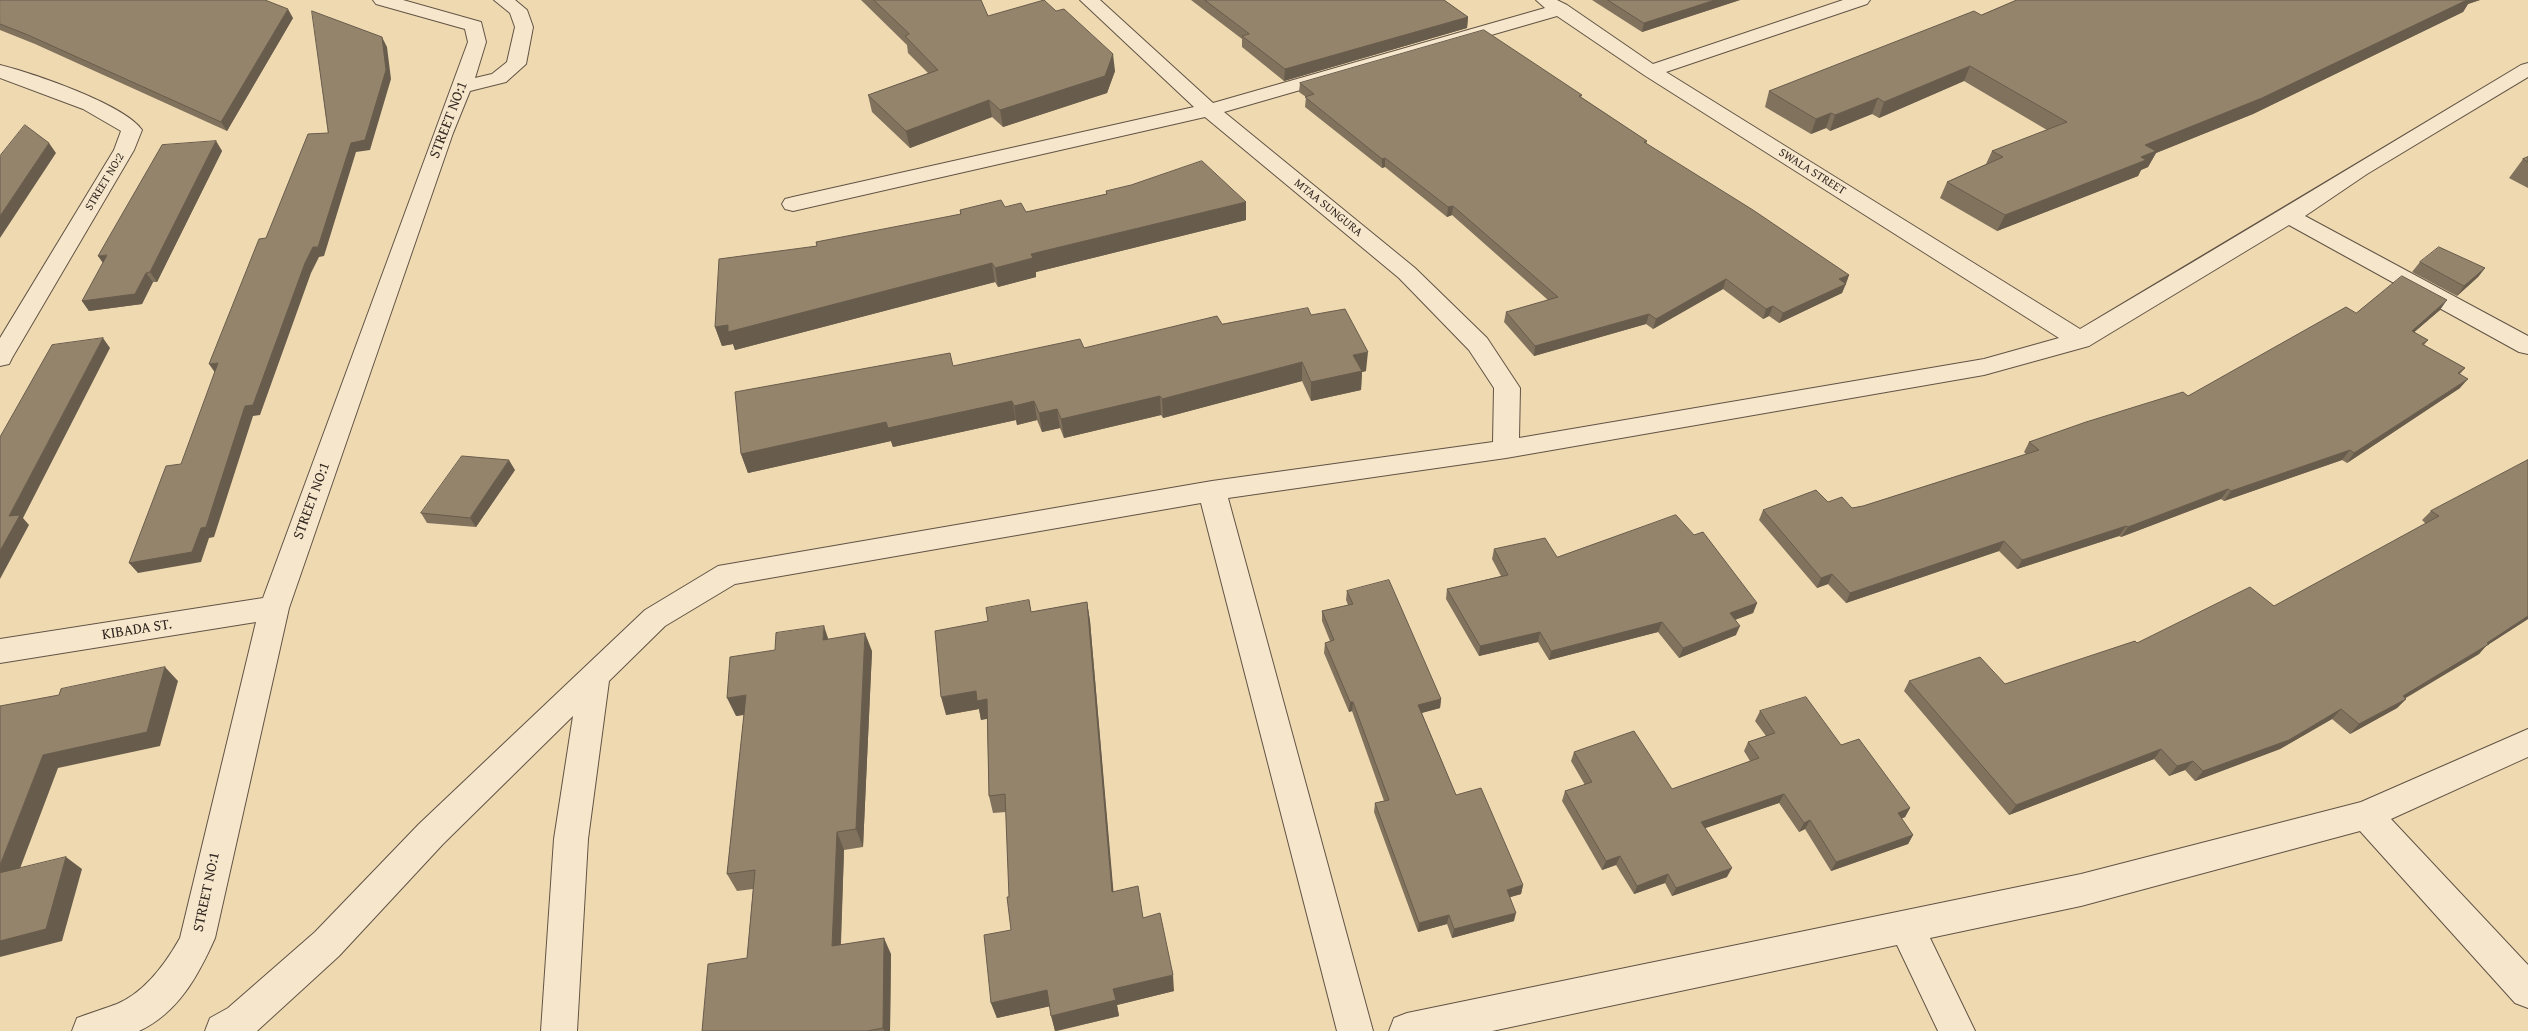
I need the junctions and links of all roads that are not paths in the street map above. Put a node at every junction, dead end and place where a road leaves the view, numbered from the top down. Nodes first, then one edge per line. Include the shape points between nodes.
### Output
1 (382, 0) edge
2 (503, 0) edge
3 (1089, 0) edge
4 (1861, 0) edge
5 (1553, 4) edge
6 (0, 71) edge
7 (1651, 71) junction
8 (2522, 78) edge
9 (462, 87) junction
10 (1209, 110) junction
11 (793, 204) dead end
12 (2289, 216) junction
13 (2080, 340) junction
14 (2528, 346) edge
15 (0, 358) edge
16 (1506, 450) junction
17 (1212, 491) junction
18 (274, 608) junction
19 (0, 651) edge
20 (595, 675) junction
21 (2528, 742) edge
22 (2366, 815) junction
23 (1907, 928) junction
24 (2528, 991) edge
25 (90, 1031) edge
26 (223, 1031) edge
27 (559, 1031) edge
28 (1355, 1031) edge
29 (1406, 1031) edge
30 (1957, 1031) edge

1 - 9 street, STREET NO:1 via 474,26 477,42
2 - 9 street via 518,10 524,27 516,64 498,78
3 - 10 street, MTAA SUNGURA
4 - 7 street
5 - 7 street, SWALA STREET
5 - 10 street
6 - 15 street, STREET NO:2 via 117,118 132,130 124,150
7 - 13 street, SWALA STREET
8 - 12 street via 2360,170
9 - 18 street, STREET NO:1
10 - 11 street
10 - 16 street, MTAA SUNGURA via 1407,273 1478,344 1507,388
12 - 13 street
12 - 14 street
13 - 16 street via 1984,368
16 - 17 street
17 - 20 street via 728,574 656,618
17 - 28 street
18 - 19 street, KIBADA ST.
18 - 25 street, STREET NO:1 via 197,938 188,962 164,991 136,1013
20 - 26 street via 431,834 327,944 241,1021
20 - 27 street via 571,839
21 - 22 street
22 - 23 street via 2081,890
22 - 24 street
23 - 29 street
23 - 30 street

